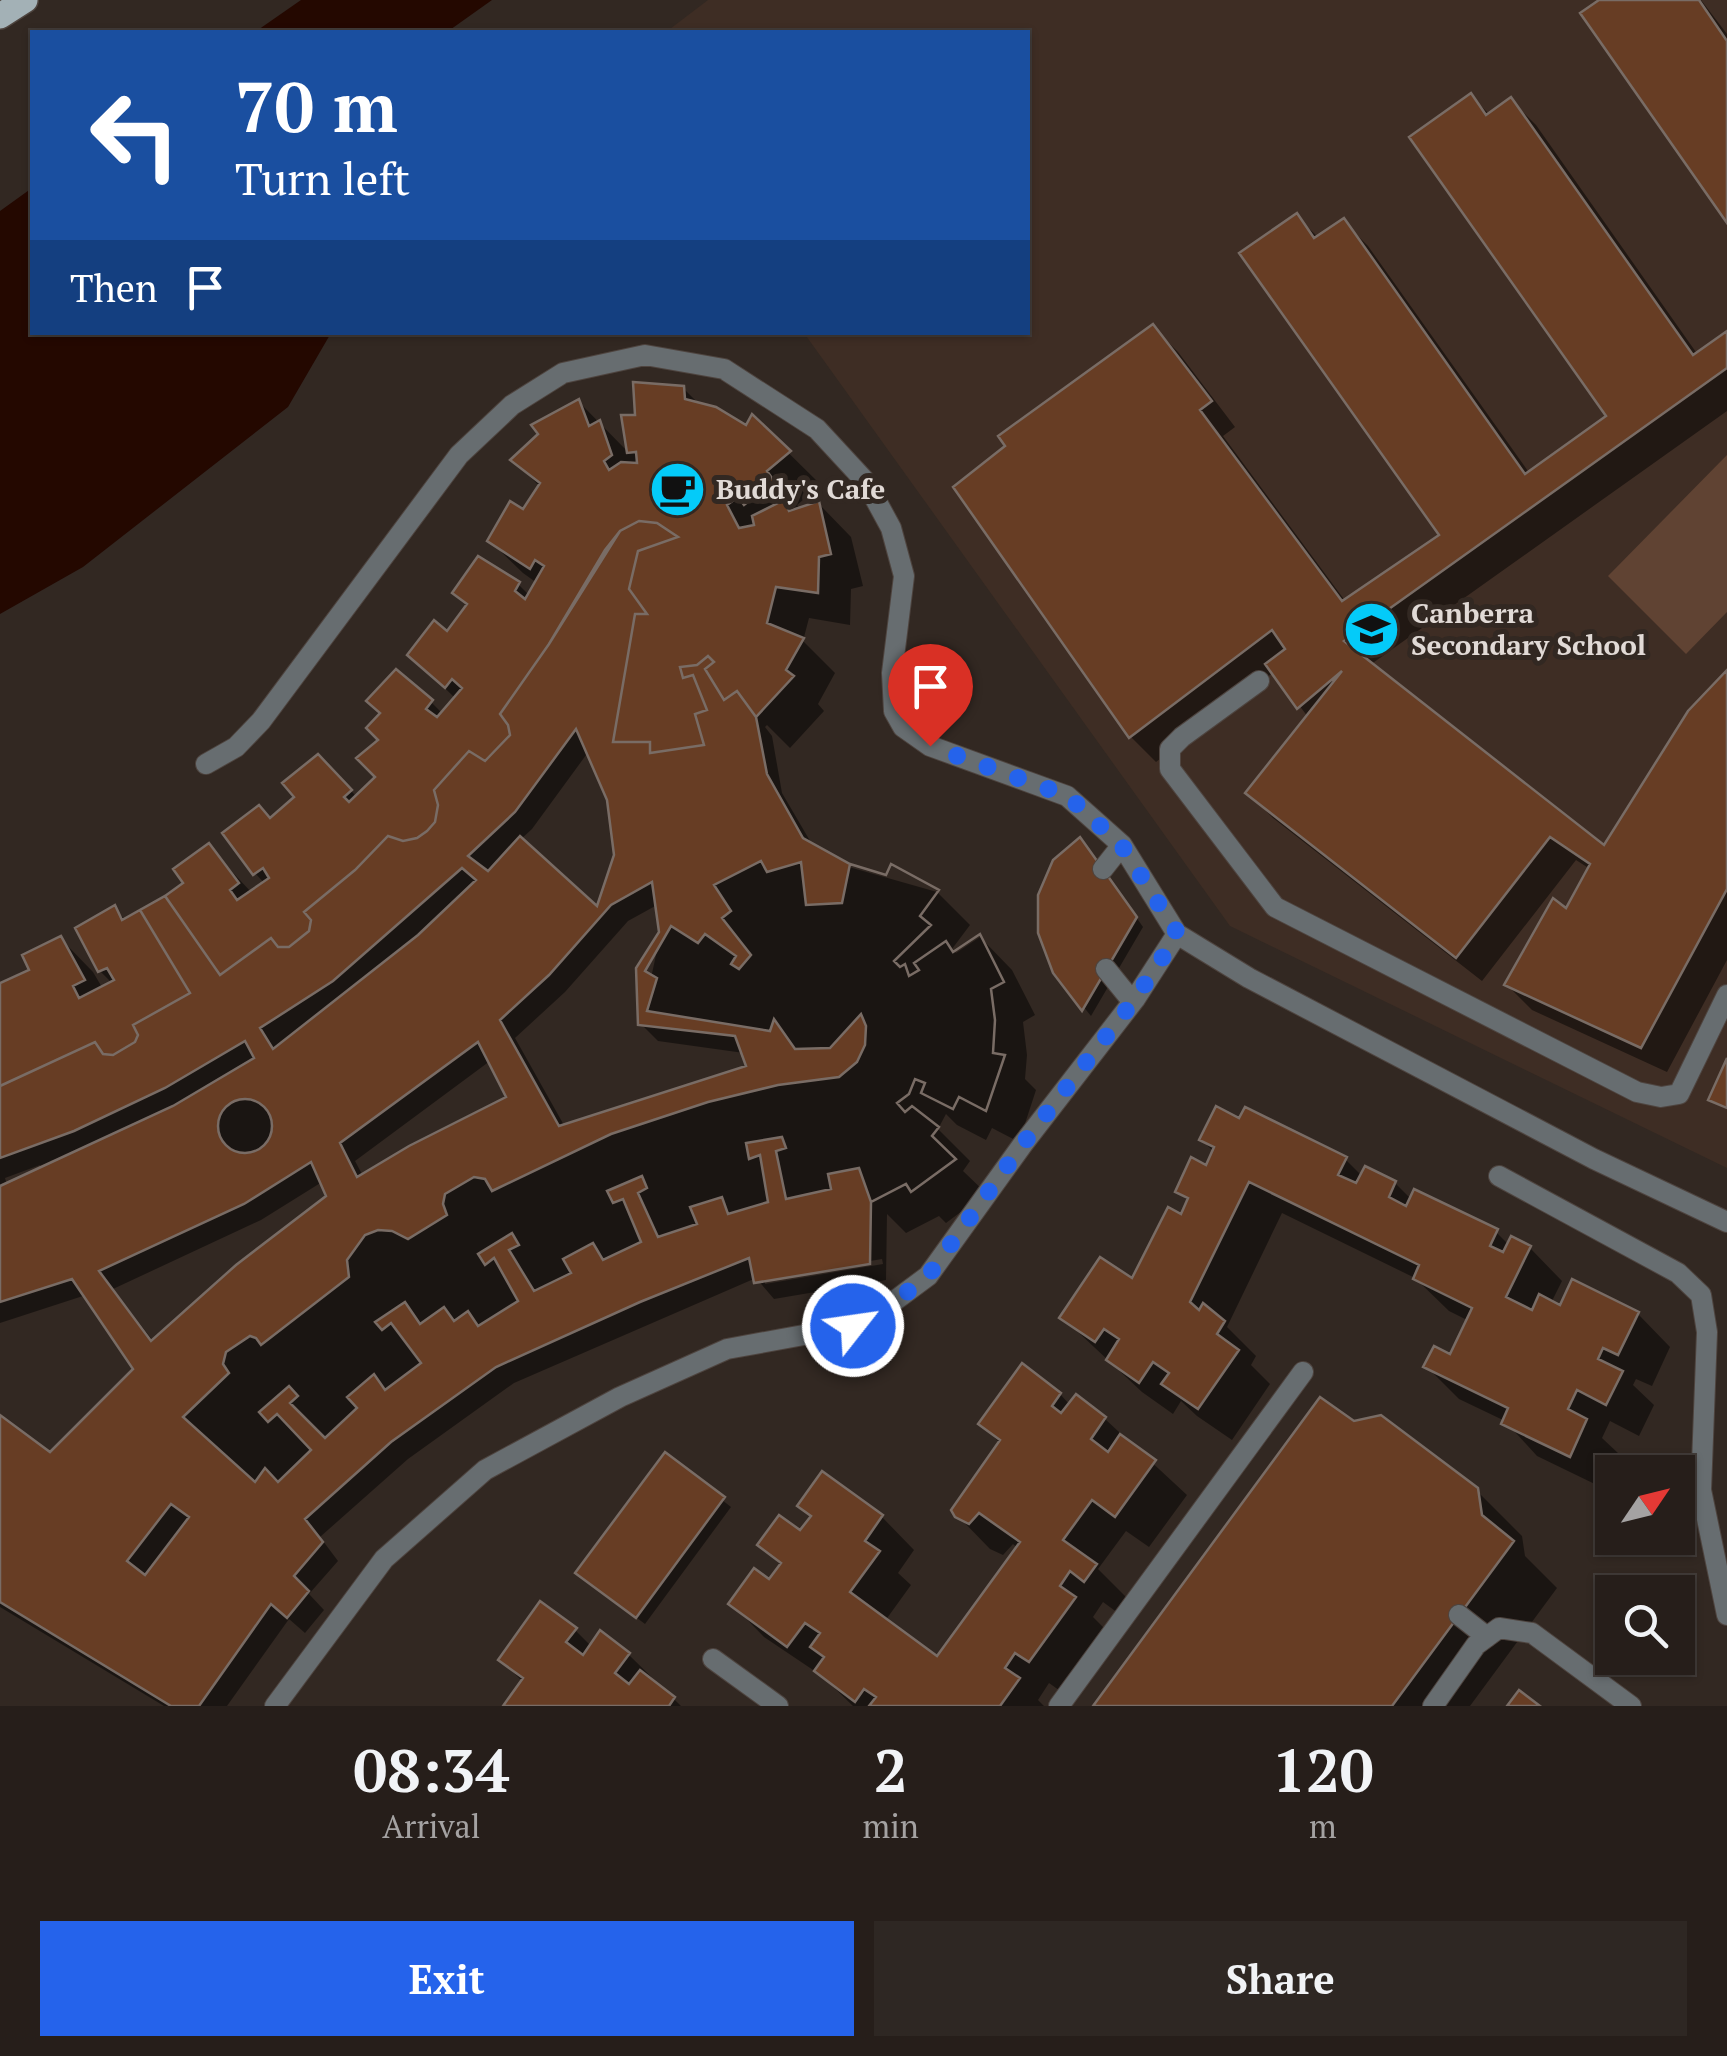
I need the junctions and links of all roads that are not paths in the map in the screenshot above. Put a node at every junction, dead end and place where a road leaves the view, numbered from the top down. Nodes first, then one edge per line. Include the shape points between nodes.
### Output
1 (26, 0) edge
2 (0, 16) edge
3 (1259, 682) dead end
4 (206, 764) dead end
5 (1122, 846) junction
6 (1103, 869) dead end
7 (1178, 934) junction
8 (1106, 969) dead end
9 (1727, 995) edge
10 (1135, 999) junction
11 (1499, 1176) dead end
12 (1727, 1222) edge
13 (1303, 1372) dead end
14 (1460, 1615) dead end
15 (1727, 1615) edge
16 (1487, 1637) junction
17 (713, 1659) dead end
18 (274, 1706) edge
19 (778, 1706) edge
20 (1058, 1706) edge
21 (1433, 1706) edge
22 (1631, 1706) edge

1 - 2 main road
3 - 9 lane via 1182,737 1170,749 1170,769 1275,907 1636,1092 1661,1098 1679,1094
4 - 5 lane via 236,747 261,721 459,455 512,405 563,374 645,355 724,369 816,428 866,482 891,528 904,576 892,674 894,711 904,727 930,746 1068,796
5 - 6 lane
5 - 7 lane
7 - 10 lane
7 - 12 lane via 1594,1159
8 - 10 lane
10 - 18 lane via 928,1276 853,1326 726,1349 485,1470 384,1558
11 - 15 lane via 1678,1273 1702,1295 1708,1332 1701,1490
13 - 20 lane
14 - 16 lane
16 - 21 lane
16 - 22 lane via 1498,1628 1532,1633
17 - 19 lane

